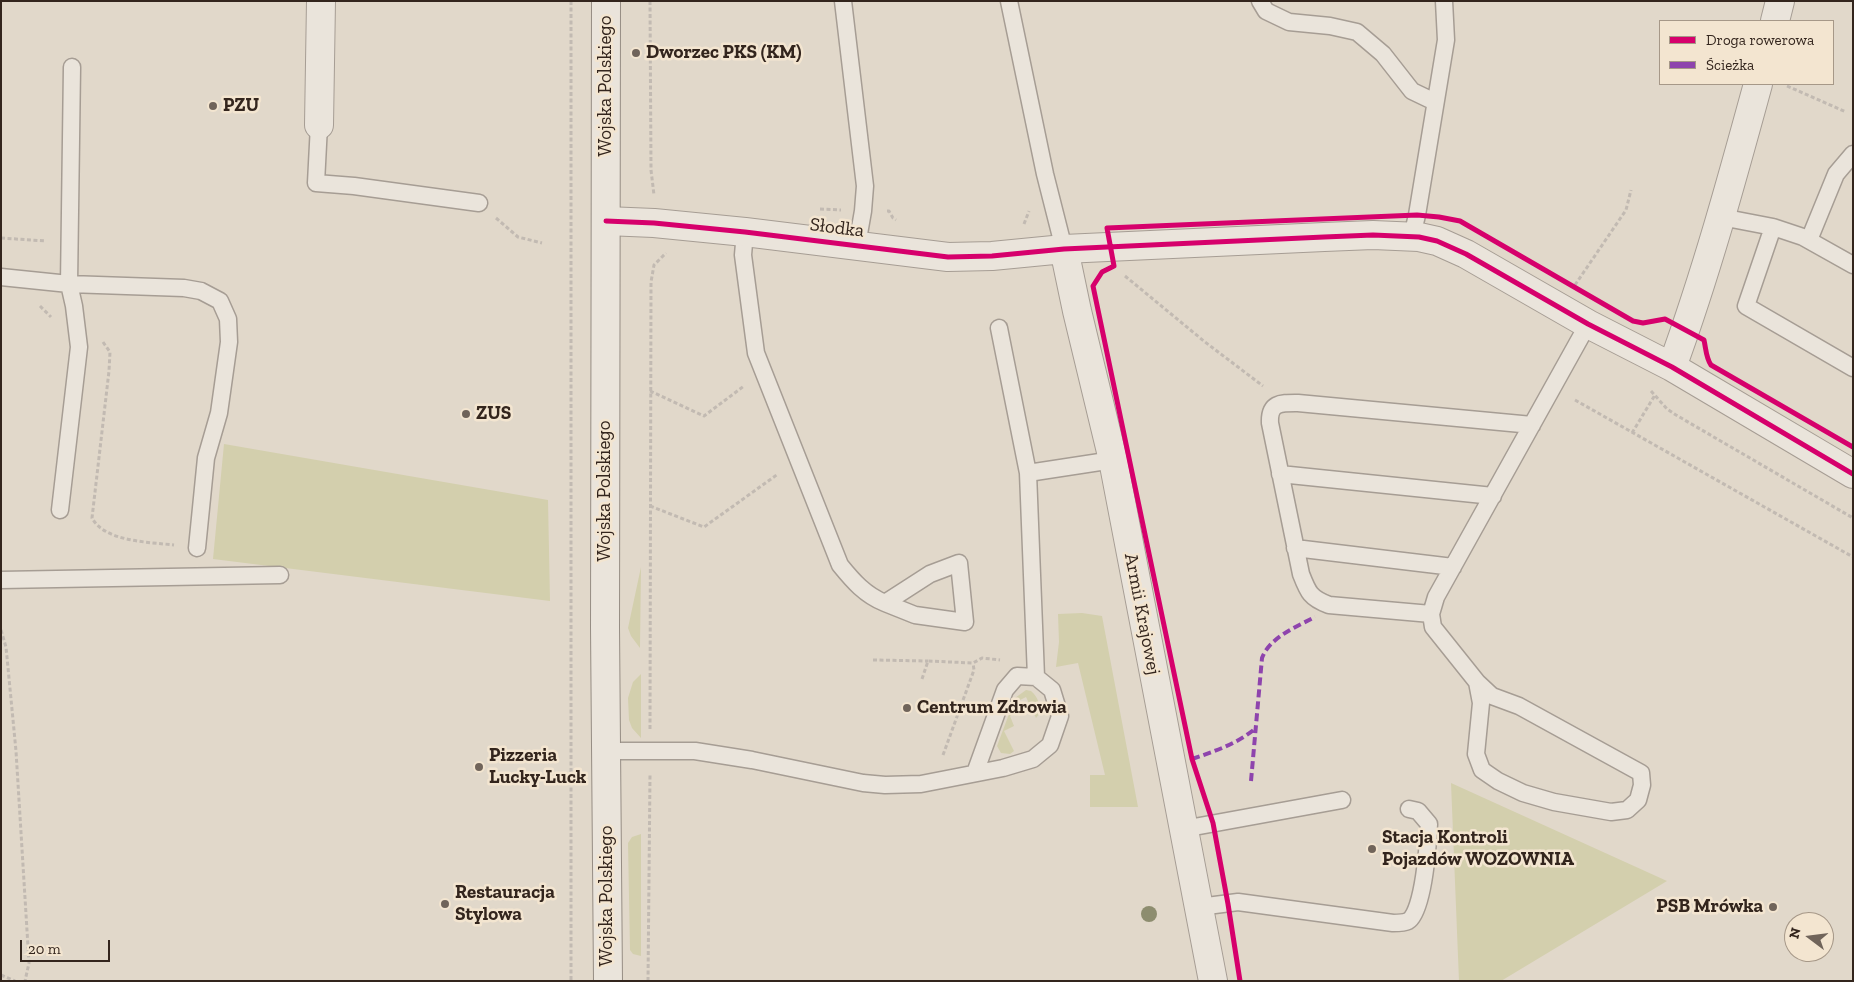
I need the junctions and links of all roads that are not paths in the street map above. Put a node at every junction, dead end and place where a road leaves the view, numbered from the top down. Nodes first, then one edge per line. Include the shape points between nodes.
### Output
1 (321, 1) edge
2 (606, 1) edge
3 (843, 1) edge
4 (1009, 1) edge
5 (1260, 1) edge
6 (1444, 1) edge
7 (1780, 1) edge
8 (1775, 20) edge
9 (72, 68) dead end
10 (1758, 85) edge
11 (1435, 102) junction
12 (319, 125) joint
13 (1853, 154) edge
14 (479, 203) road end
15 (1721, 217) junction
16 (606, 221) junction
17 (1773, 226) junction
18 (745, 232) junction
19 (1412, 236) junction
20 (1809, 240) junction
21 (857, 245) junction
22 (1064, 249) junction
23 (1853, 265) edge
24 (1, 277) edge
25 (69, 284) junction
26 (1588, 324) junction
27 (999, 328) dead end
28 (1672, 367) junction
29 (1853, 368) edge
30 (1532, 425) junction
31 (1113, 460) junction
32 (1028, 473) junction
33 (1280, 474) junction
34 (1853, 474) edge
35 (1493, 496) junction
36 (60, 510) dead end
37 (197, 548) road end
38 (1295, 548) junction
39 (1453, 567) junction
40 (280, 575) dead end
41 (1, 580) edge
42 (885, 603) junction
43 (1431, 614) junction
44 (1036, 677) junction
45 (1477, 682) junction
46 (606, 751) junction
47 (975, 773) junction
48 (1342, 800) dead end
49 (1409, 809) dead end
50 (1183, 828) junction
51 (1199, 908) junction
52 (608, 981) edge
53 (1213, 981) edge

1 - 12 street
2 - 16 street, Wojska Polskiego
3 - 21 lane via 864,186
4 - 22 lane
5 - 11 lane via 1266,10 1289,22 1357,32 1383,54 1412,91
6 - 11 lane via 1446,40
7 - 8 street
9 - 25 lane
10 - 15 street
11 - 19 lane
12 - 14 lane via 316,183
13 - 20 lane via 1836,174
15 - 17 lane
15 - 28 street
16 - 18 street, Słodka
16 - 46 street, Wojska Polskiego
17 - 20 lane
17 - 29 lane via 1746,306
18 - 21 street, Słodka
18 - 42 lane via 743,255 756,353 840,565 854,583 872,598
19 - 22 street, Słodka via 1354,236 1112,257
19 - 26 street, Słodka via 1466,254
20 - 23 lane
21 - 22 street, Słodka via 948,257
22 - 31 street, Armii Krajowej
24 - 25 lane
25 - 36 lane via 79,347
25 - 37 lane via 184,288 201,291 220,301 228,319 229,342 220,404 206,458
26 - 28 street, Słodka
26 - 30 lane
27 - 32 lane
28 - 34 street, Słodka
30 - 33 lane via 1283,403 1275,406 1270,414
30 - 35 lane
31 - 32 lane
31 - 50 street, Armii Krajowej
32 - 44 lane
33 - 35 lane
33 - 38 lane
35 - 39 lane
38 - 39 lane
38 - 43 lane via 1308,593 1319,602
39 - 43 lane via 1436,597
40 - 41 lane
42 - 42 lane via 915,615 965,622 959,563 930,574
43 - 45 lane via 1433,627
44 - 47 lane via 1017,676 1005,690
44 - 47 lane via 1052,690 1060,716 1050,745 1033,759
45 - 45 lane via 1481,703 1476,754 1482,770 1524,794 1554,802 1611,812 1627,810 1638,800 1642,785 1640,772 1519,706 1492,696
46 - 47 lane via 695,751 871,784 921,784
46 - 52 street, Wojska Polskiego
48 - 50 lane
49 - 51 lane via 1418,811 1429,824 1418,905 1407,922 1393,923 1238,902
50 - 51 street, Armii Krajowej
51 - 53 street, Armii Krajowej

